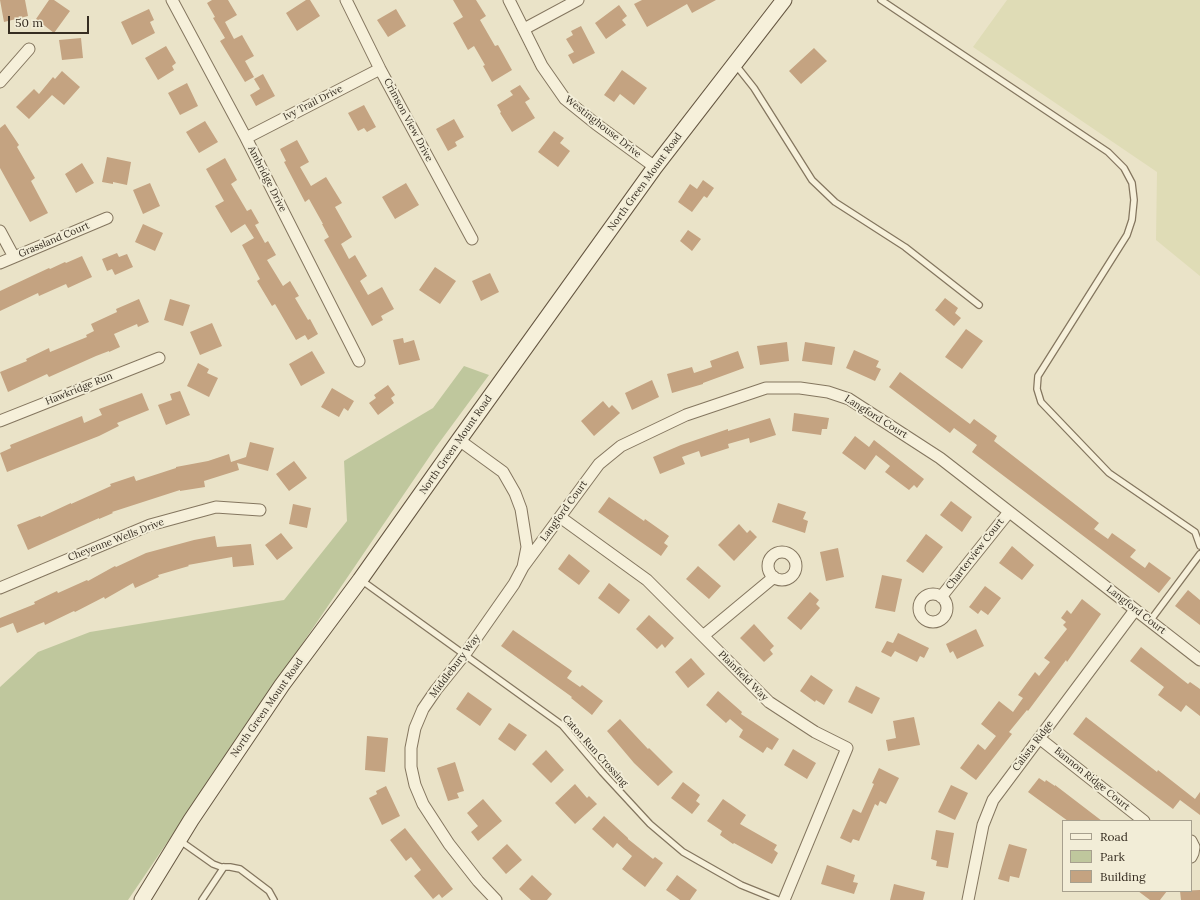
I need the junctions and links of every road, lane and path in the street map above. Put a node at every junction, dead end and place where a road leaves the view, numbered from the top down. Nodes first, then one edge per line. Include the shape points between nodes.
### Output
1 (172, 0) edge
2 (346, 0) edge
3 (509, 0) edge
4 (578, 0) edge
5 (784, 0) edge
6 (881, 0) edge
7 (524, 28) junction
8 (30, 49) dead end
9 (734, 64) junction
10 (380, 69) junction
11 (0, 82) edge
12 (246, 138) junction
13 (655, 167) junction
14 (107, 218) dead end
15 (0, 231) edge
16 (472, 239) dead end
17 (14, 257) junction
18 (0, 263) edge
19 (979, 306) dead end
20 (159, 358) dead end
21 (359, 361) dead end
22 (0, 421) edge
23 (459, 440) junction
24 (260, 510) dead end
25 (1009, 512) junction
26 (560, 517) junction
27 (1200, 546) edge
28 (1200, 554) edge
29 (523, 567) junction
30 (774, 577) dead end
31 (360, 580) junction
32 (0, 588) edge
33 (941, 597) dead end
34 (1135, 610) junction
35 (1150, 621) junction
36 (703, 636) junction
37 (464, 654) junction
38 (1200, 660) edge
39 (1040, 738) junction
40 (1143, 820) edge
41 (179, 840) junction
42 (1192, 843) edge
43 (1192, 855) edge
44 (224, 867) junction
45 (142, 900) edge
46 (202, 900) edge
47 (274, 900) edge
48 (496, 900) edge
49 (778, 900) edge
50 (784, 900) edge
51 (968, 900) edge

1 - 12 street, Ambridge Drive
2 - 10 street, Crimson View Drive
3 - 7 street, Westinghouse Drive
4 - 7 street
5 - 9 street, North Green Mount Road
6 - 27 lane via 1108,152 1124,168 1132,183 1134,200 1127,235 1038,376 1036,389 1042,402 1109,473 1195,532
7 - 13 street, Westinghouse Drive via 542,66 565,99
8 - 11 street
9 - 13 street, North Green Mount Road
9 - 19 lane via 754,88 812,180 835,202 905,247
10 - 12 street, Ivy Trail Drive
10 - 16 street, Crimson View Drive
12 - 21 street, Ambridge Drive
13 - 23 street, North Green Mount Road
14 - 17 street, Grassland Court
15 - 17 street
17 - 18 street, Grassland Court
20 - 22 street, Hawkridge Run
23 - 29 street, Middlebury Way via 503,472 515,494 521,509 527,548
23 - 31 street, North Green Mount Road
24 - 32 street, Cheyenne Wells Drive via 216,507 150,525
25 - 26 street, Langford Court via 940,458 849,399 828,392 800,388 766,388 686,415 621,446 599,464
25 - 33 street, Charterview Court
25 - 34 street, Langford Court
26 - 29 street, Langford Court
26 - 36 street, Plainfield Way via 647,580
28 - 35 lane
29 - 37 street, Middlebury Way via 514,584
30 - 36 street
31 - 37 lane, Caton Run Crossing
31 - 41 street, North Green Mount Road via 282,685
34 - 35 street, Langford Court
34 - 39 street, Calista Ridge
35 - 38 street, Langford Court
36 - 50 street, Plainfield Way via 769,702 814,732 847,748
37 - 48 street, Middlebury Way via 423,709 415,728 411,766 423,804 449,844
37 - 49 lane, Caton Run Crossing via 562,725 650,824 683,852 741,885
39 - 40 street, Bannon Ridge Court
39 - 51 street, Calista Ridge via 993,800 983,824
41 - 44 lane via 213,864
41 - 45 street, North Green Mount Road
42 - 43 street
44 - 46 lane
44 - 47 lane via 240,869 269,891

